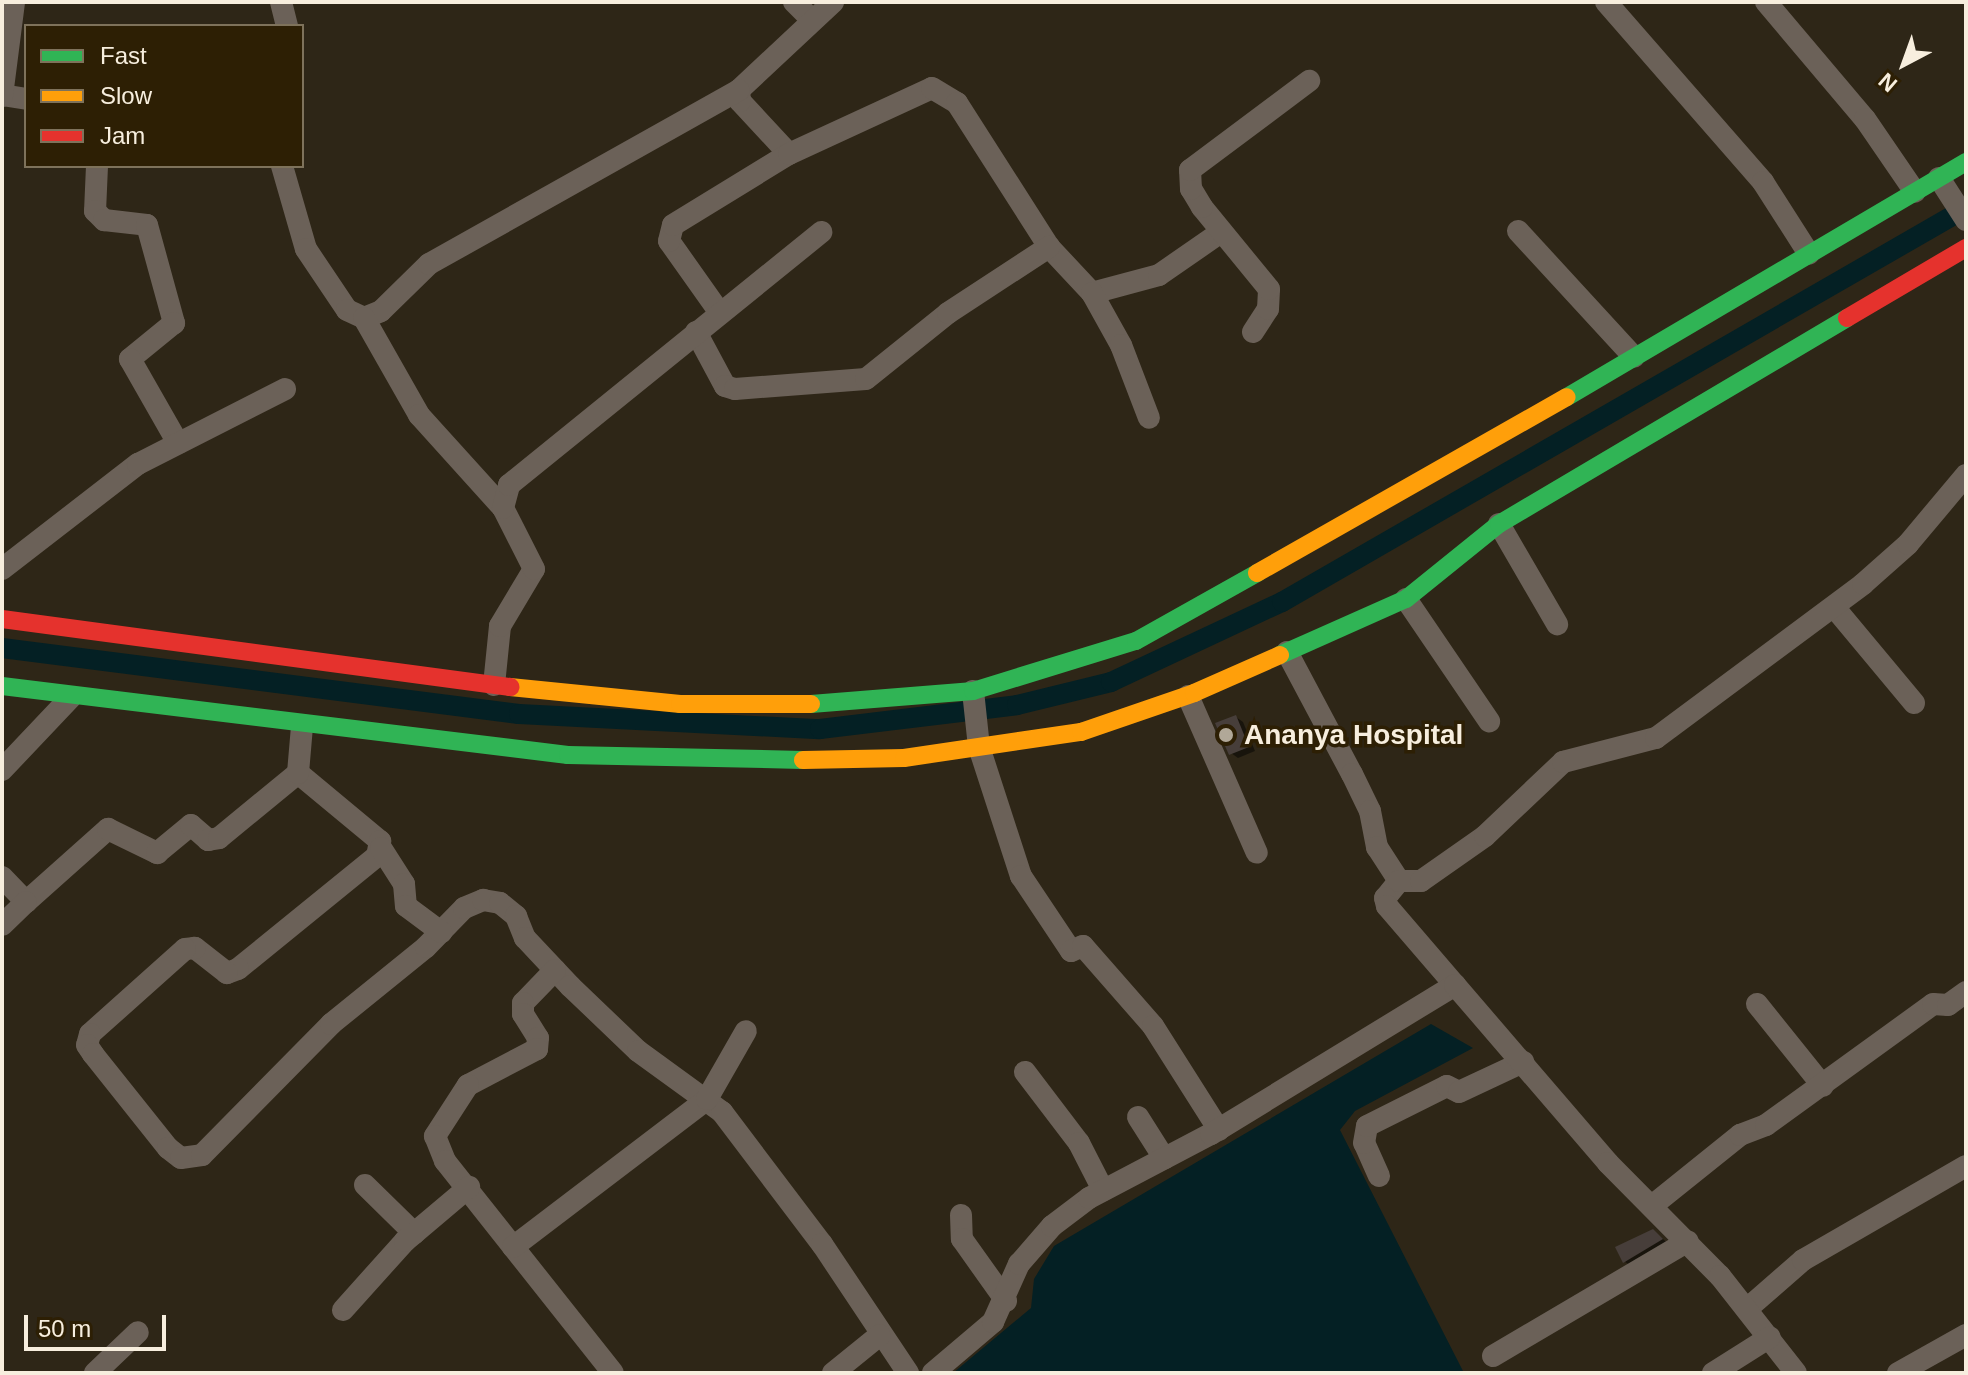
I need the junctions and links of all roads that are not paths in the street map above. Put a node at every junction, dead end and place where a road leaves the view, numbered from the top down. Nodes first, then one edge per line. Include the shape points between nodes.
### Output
1 (14, 2) edge
2 (794, 2) edge
3 (833, 2) edge
4 (1606, 2) edge
5 (1766, 2) edge
6 (810, 18) junction
7 (5, 59) edge
8 (1309, 81) dead end
9 (739, 90) junction
10 (2, 96) edge
11 (24, 99) edge
12 (789, 154) junction
13 (1966, 162) edge
14 (97, 168) edge
15 (283, 168) edge
16 (1939, 178) junction
17 (1915, 192) junction
18 (1966, 220) edge
19 (1518, 231) dead end
20 (821, 232) dead end
21 (1221, 232) junction
22 (1049, 247) junction
23 (1966, 248) edge
24 (1809, 254) junction
25 (1092, 293) junction
26 (720, 313) junction
27 (364, 318) junction
28 (696, 332) junction
29 (1253, 332) dead end
30 (1634, 357) junction
31 (285, 389) dead end
32 (1149, 418) dead end
33 (178, 443) junction
34 (1966, 475) edge
35 (503, 508) junction
36 (1499, 524) junction
37 (2, 569) edge
38 (1406, 599) junction
39 (1834, 607) junction
40 (2, 619) edge
41 (1557, 624) dead end
42 (1287, 652) junction
43 (494, 685) junction
44 (2, 686) edge
45 (974, 695) junction
46 (1188, 696) junction
47 (71, 697) junction
48 (1914, 703) dead end
49 (1489, 721) dead end
50 (302, 726) junction
51 (978, 739) junction
52 (2, 770) edge
53 (298, 773) junction
54 (381, 848) junction
55 (1257, 853) dead end
56 (2, 877) edge
57 (1399, 881) junction
58 (26, 902) junction
59 (2, 925) edge
60 (441, 932) junction
61 (555, 970) junction
62 (1455, 985) junction
63 (1966, 992) edge
64 (1757, 1004) dead end
65 (746, 1031) dead end
66 (1523, 1062) junction
67 (1025, 1072) dead end
68 (1823, 1086) junction
69 (707, 1099) junction
70 (1138, 1117) dead end
71 (1219, 1130) junction
72 (1164, 1158) junction
73 (1966, 1166) edge
74 (1379, 1176) dead end
75 (365, 1185) dead end
76 (469, 1187) junction
77 (1103, 1190) junction
78 (1653, 1205) junction
79 (961, 1215) dead end
80 (414, 1233) junction
81 (1688, 1241) junction
82 (513, 1247) junction
83 (1006, 1301) junction
84 (1748, 1308) junction
85 (343, 1310) dead end
86 (138, 1332) dead end
87 (880, 1335) junction
88 (1966, 1335) edge
89 (1770, 1337) junction
90 (1493, 1356) dead end
91 (840, 1371) edge
92 (95, 1373) edge
93 (613, 1373) edge
94 (908, 1373) edge
95 (933, 1373) edge
96 (1713, 1373) edge
97 (1796, 1373) edge
98 (1898, 1373) edge

1 - 7 street
2 - 6 street
3 - 6 street
4 - 24 street via 1763,182
5 - 17 street via 1865,119
6 - 9 street
7 - 10 street
8 - 21 street via 1190,170 1191,189
9 - 12 street via 740,101
9 - 27 street via 429,264 381,311
10 - 11 street
12 - 22 street via 917,93 942,91 957,103
12 - 26 street via 668,233
13 - 16 street
14 - 33 street via 95,211 104,220 147,225 174,323 130,359
15 - 27 street via 306,249 347,310
16 - 17 street
16 - 18 street
17 - 24 street
19 - 30 street
20 - 26 street
21 - 25 street via 1159,275
21 - 29 street via 1269,289 1271,300
22 - 25 street
22 - 28 street via 948,313 866,379 735,389 725,386
23 - 36 street
24 - 30 street
25 - 32 street via 1121,345
26 - 28 street
27 - 35 street via 419,415
28 - 35 street via 529,465 509,485
30 - 45 street via 1136,641
31 - 33 street
33 - 37 street via 85,501
34 - 39 street via 1908,544
35 - 43 street via 534,569 500,626
36 - 38 street
36 - 41 street
38 - 42 street
38 - 49 street
39 - 48 street
39 - 57 street via 1656,738 1563,762 1485,836 1421,881
40 - 43 street
42 - 46 street
42 - 57 street via 1370,811 1377,847
43 - 45 street via 680,704 856,704
44 - 47 street
45 - 51 street
46 - 51 street via 1081,732
46 - 55 street
47 - 50 street
47 - 52 street
50 - 51 street via 568,755 666,759 904,758
50 - 53 street
51 - 71 street via 1021,876 1071,951 1083,946 1153,1026
53 - 54 street via 380,841
53 - 58 street via 219,838 208,840 191,825 157,853 108,829
54 - 60 street via 404,884 406,906
54 - 60 street via 325,903 238,969 227,973 195,948 185,949 90,1034 87,1045 93,1054 168,1148 192,1161 243,1117 367,990
56 - 58 street
57 - 62 street via 1385,898 1387,906
58 - 59 street
60 - 61 street via 464,908 483,900 500,903 516,916 525,938
61 - 69 street via 638,1051
61 - 76 street via 523,1003 523,1014 538,1038 537,1049 468,1085 435,1136 445,1161
62 - 66 street
62 - 71 street
63 - 68 street via 1948,1005 1933,1004
64 - 68 street
65 - 69 street
66 - 74 street via 1459,1092 1447,1086 1367,1126 1364,1143
66 - 78 street via 1608,1163
67 - 77 street via 1079,1143
68 - 78 street via 1766,1125 1740,1135
69 - 82 street
69 - 87 street via 822,1244
70 - 72 street
71 - 72 street
72 - 77 street
73 - 84 street via 1803,1260
75 - 80 street
76 - 80 street
76 - 82 street
77 - 83 street via 1052,1226 1019,1264
78 - 81 street
79 - 83 street via 962,1239
80 - 85 street
81 - 84 street
81 - 90 street
82 - 93 street
83 - 95 street via 993,1322
84 - 89 street
86 - 92 street
87 - 91 street
87 - 94 street
88 - 98 street
89 - 96 street
89 - 97 street

